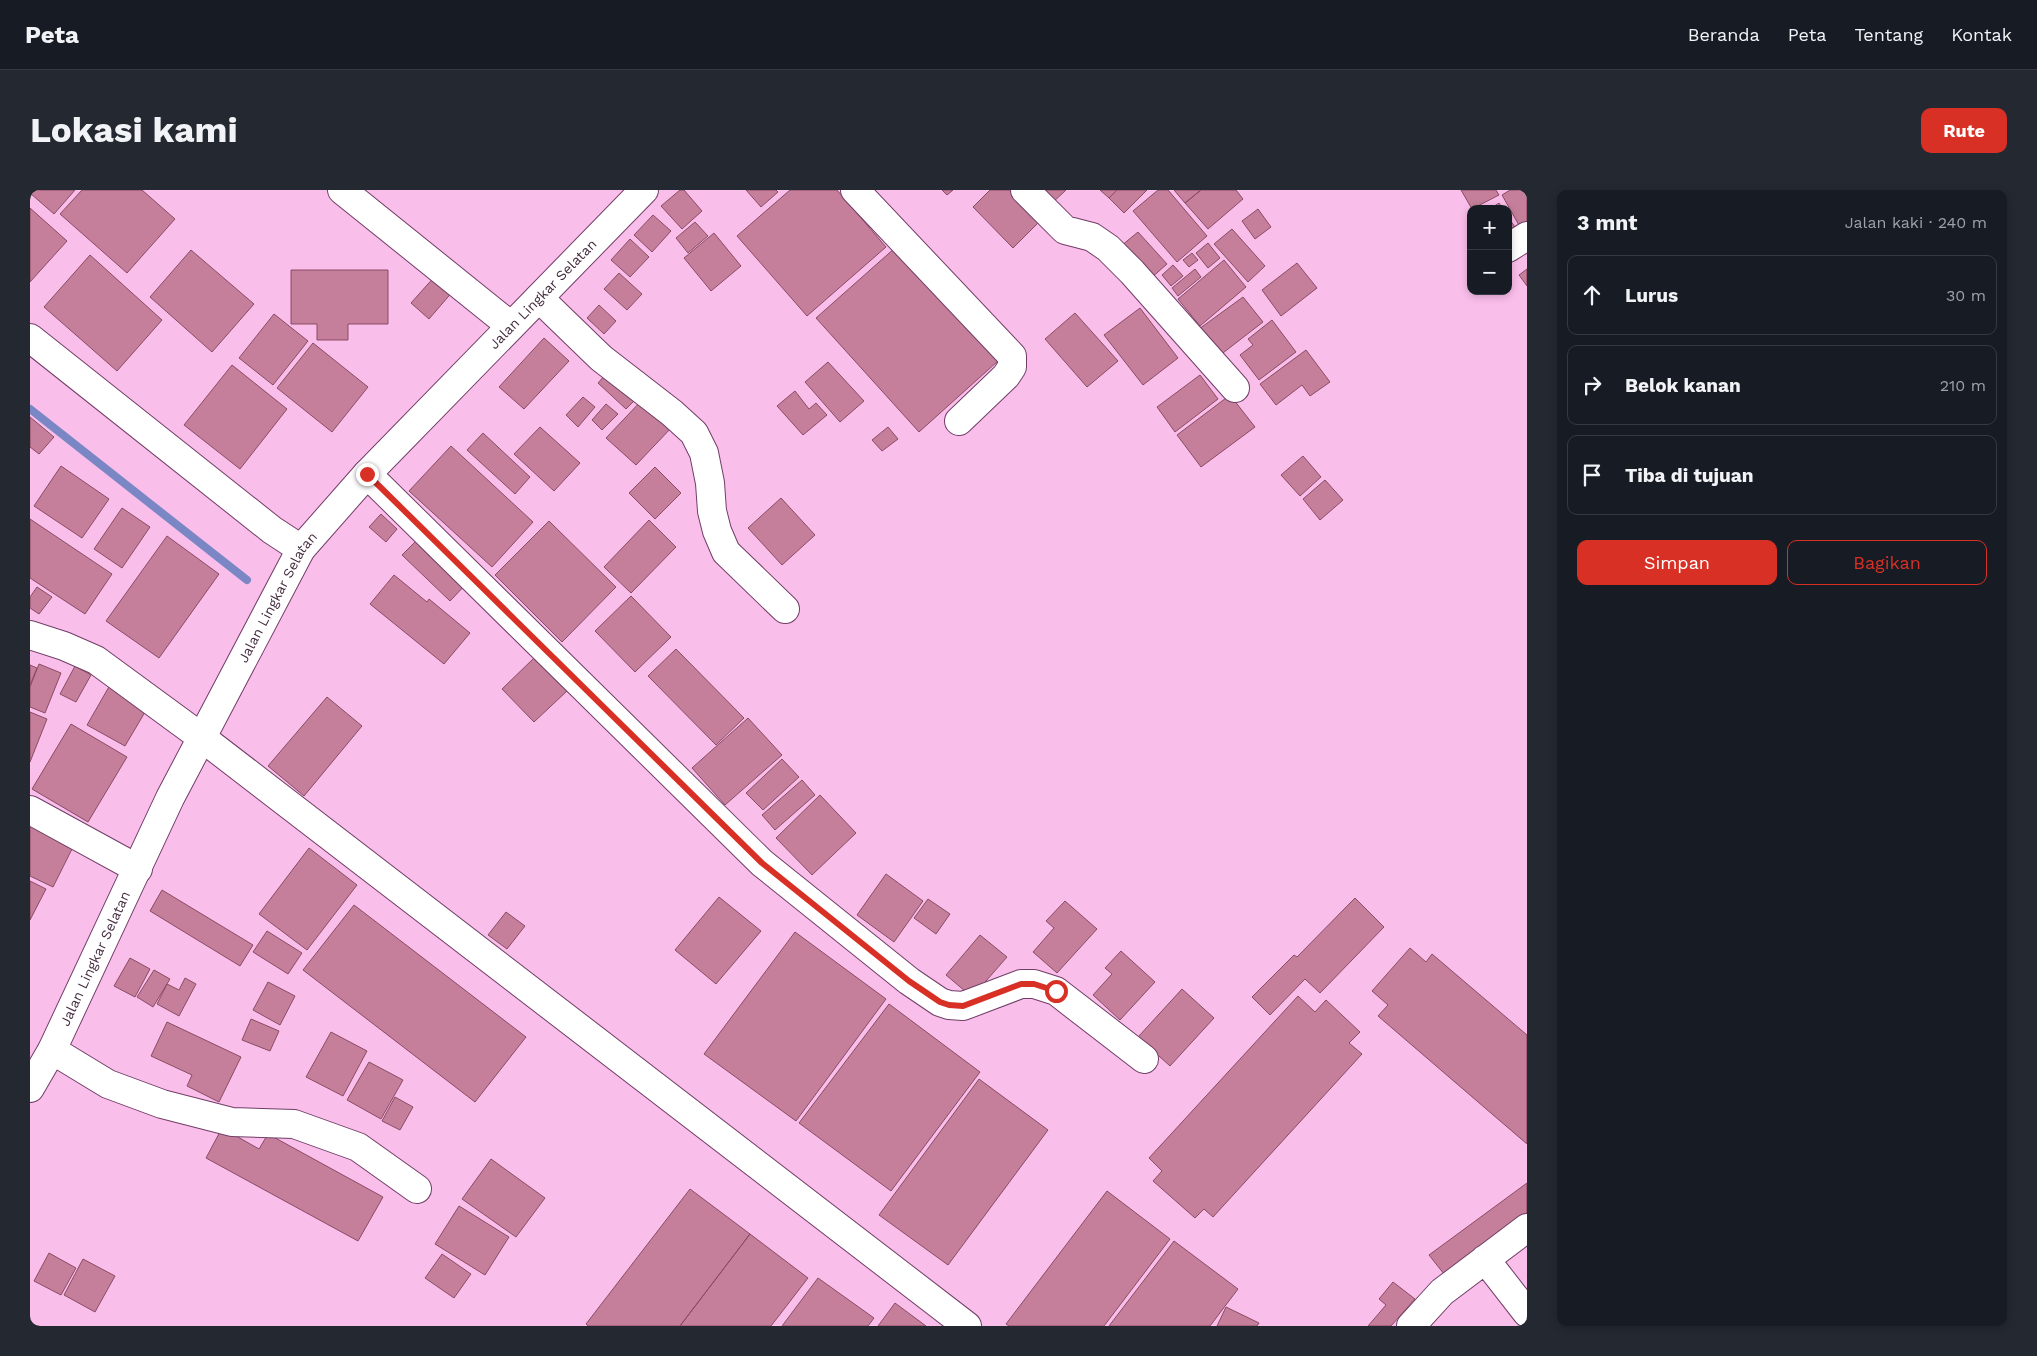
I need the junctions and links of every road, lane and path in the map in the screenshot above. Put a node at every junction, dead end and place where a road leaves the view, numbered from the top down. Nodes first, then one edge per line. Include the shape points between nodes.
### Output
1 (342, 190) edge
2 (644, 190) edge
3 (855, 190) edge
4 (1025, 190) edge
5 (1527, 236) edge
6 (1512, 245) edge
7 (539, 298) junction
8 (511, 326) junction
9 (30, 338) edge
10 (1235, 388) dead end
11 (959, 422) dead end
12 (367, 474) junction
13 (301, 549) junction
14 (785, 609) dead end
15 (30, 636) edge
16 (201, 737) junction
17 (30, 810) edge
18 (138, 869) junction
19 (52, 1050) junction
20 (1144, 1059) dead end
21 (30, 1088) edge
22 (417, 1189) dead end
23 (1527, 1228) edge
24 (1485, 1259) junction
25 (1527, 1313) edge
26 (967, 1326) edge
27 (1411, 1326) edge

1 - 8 main road
2 - 7 main road, Jalan Lingkar Selatan
3 - 11 main road via 1012,356 1012,367 1006,376
4 - 10 main road via 1065,230 1092,237 1108,248
5 - 6 main road
7 - 8 main road, Jalan Lingkar Selatan
7 - 14 main road via 601,358 694,433 704,453 712,511 726,552
8 - 12 main road, Jalan Lingkar Selatan
9 - 13 main road via 264,524
12 - 13 main road, Jalan Lingkar Selatan
12 - 20 main road via 762,863 909,981 940,1002 963,1006 1021,984 1043,986 1056,991
13 - 16 main road, Jalan Lingkar Selatan
15 - 16 main road via 96,660
16 - 18 main road, Jalan Lingkar Selatan
16 - 26 main road
17 - 18 main road
18 - 19 main road, Jalan Lingkar Selatan
19 - 21 main road, Jalan Lingkar Selatan
19 - 22 main road via 108,1084 162,1104 232,1122 294,1124 358,1147
23 - 24 main road
24 - 25 main road
24 - 27 main road via 1442,1292

